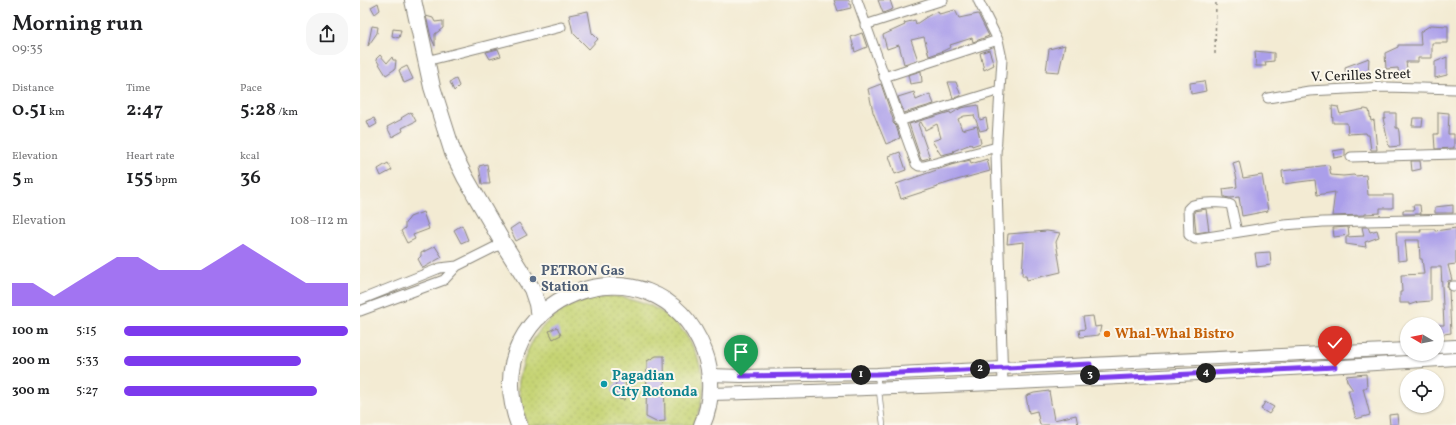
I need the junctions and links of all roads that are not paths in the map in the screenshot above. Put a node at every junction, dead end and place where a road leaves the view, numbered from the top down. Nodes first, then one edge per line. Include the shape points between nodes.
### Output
1 (413, 0) edge
2 (857, 0) edge
3 (943, 0) edge
4 (978, 0) edge
5 (865, 25) junction
6 (561, 27) dead end
7 (998, 40) junction
8 (426, 62) junction
9 (884, 77) junction
10 (1456, 89) edge
11 (1000, 90) junction
12 (1268, 98) dead end
13 (899, 121) junction
14 (996, 147) junction
15 (1456, 154) edge
16 (1351, 156) dead end
17 (1456, 219) edge
18 (1237, 232) junction
19 (503, 243) junction
20 (457, 266) junction
21 (532, 288) junction
22 (561, 299) junction
23 (360, 300) edge
24 (360, 311) edge
25 (539, 317) junction
26 (1456, 346) edge
27 (1444, 347) edge
28 (1400, 348) edge
29 (1456, 359) edge
30 (1090, 364) junction
31 (1002, 368) junction
32 (877, 374) junction
33 (710, 375) junction
34 (1090, 379) junction
35 (1003, 384) junction
36 (878, 388) junction
37 (710, 394) junction
38 (519, 425) edge
39 (702, 425) edge
40 (883, 425) edge

1 - 8 highway
2 - 5 street
3 - 5 street
4 - 7 street
5 - 9 street
6 - 8 street
7 - 9 street
7 - 11 street via 1002,59
8 - 19 highway via 453,153
9 - 13 street
10 - 12 street, V. Cerilles Street via 1384,87 1309,92
11 - 13 street
11 - 14 street
13 - 14 street via 914,160 919,166
14 - 31 street
15 - 16 street
17 - 18 street via 1323,222
18 - 18 street via 1229,204 1223,202 1192,205 1188,209 1189,235 1195,239
19 - 20 street
19 - 21 highway
20 - 23 street via 440,268
20 - 24 street via 444,280
21 - 22 highway via 542,296
21 - 25 highway
22 - 25 highway
22 - 33 highway via 594,287 612,286 630,288 658,298 678,312 690,325 700,340
25 - 38 highway via 523,338 514,363 512,402
26 - 27 main road
28 - 30 main road
29 - 34 main road
30 - 31 main road
30 - 34 main road
31 - 32 main road
31 - 35 street
32 - 33 main road
32 - 36 lane
33 - 37 highway
34 - 35 main road
35 - 36 main road
36 - 37 main road
36 - 40 lane
37 - 39 highway

